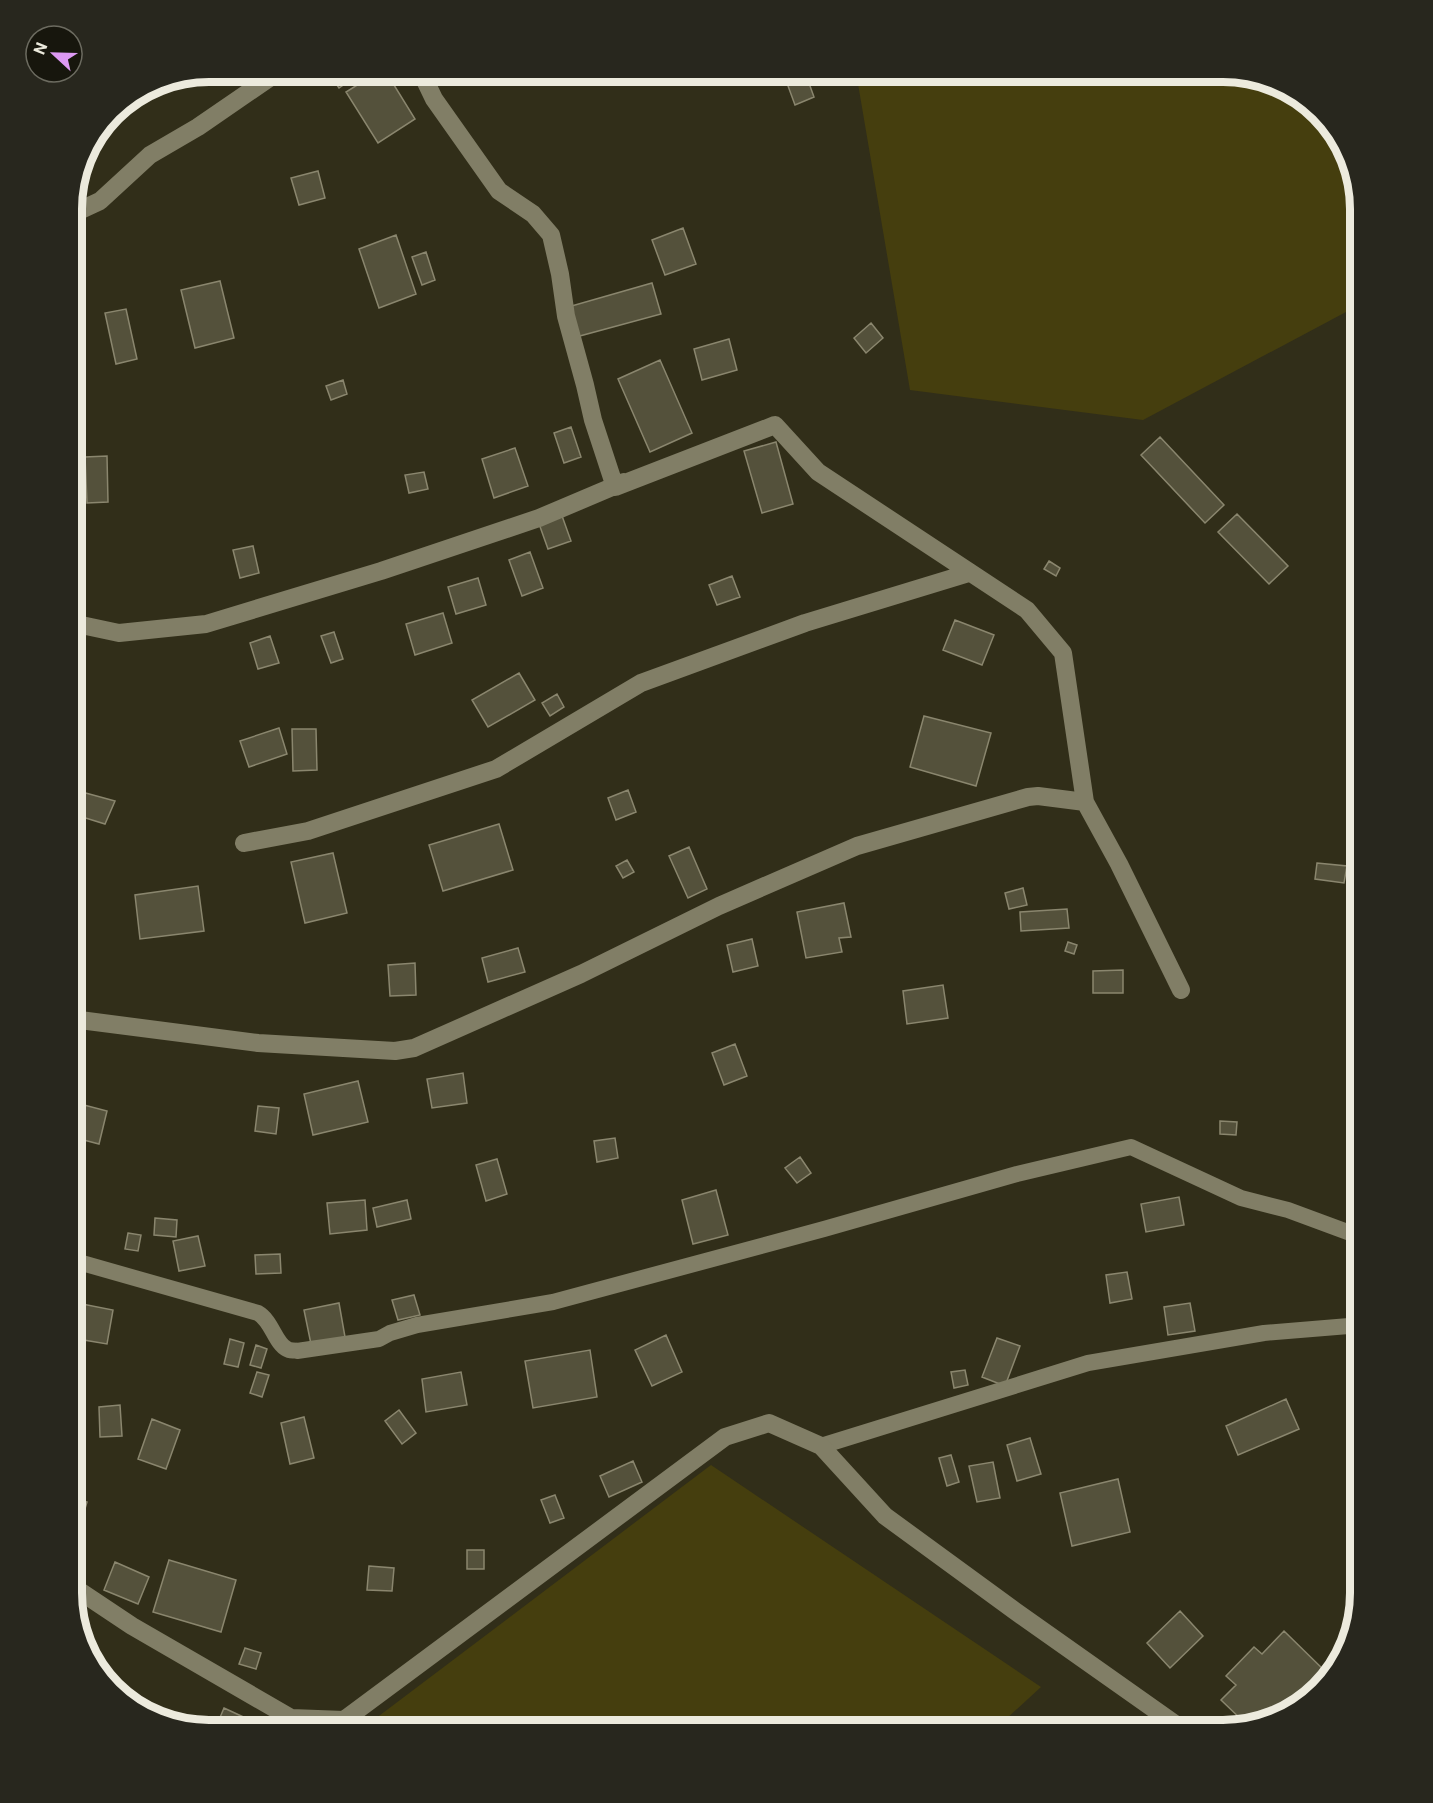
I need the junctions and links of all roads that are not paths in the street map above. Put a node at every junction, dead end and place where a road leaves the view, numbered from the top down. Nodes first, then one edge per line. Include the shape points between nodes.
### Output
1 (262, 83) edge
2 (426, 83) edge
3 (83, 209) edge
4 (615, 487) junction
5 (969, 573) junction
6 (83, 625) edge
7 (1085, 801) junction
8 (244, 843) dead end
9 (1181, 990) dead end
10 (83, 1020) edge
11 (1350, 1233) edge
12 (83, 1263) edge
13 (1350, 1326) edge
14 (822, 1446) junction
15 (83, 1593) edge
16 (303, 1720) edge
17 (346, 1720) edge
18 (1169, 1720) edge

1 - 3 street via 198,128 150,155 100,201
2 - 4 street via 499,191 533,214 551,235 592,420
4 - 5 street via 774,425 818,472
4 - 6 street via 539,518 381,571 206,624 119,633
5 - 7 street via 1027,610 1063,653
5 - 8 street via 804,623 641,683 496,769 308,831
7 - 9 street
7 - 10 street via 1028,797 857,846 414,1048 395,1051 258,1043
11 - 12 lane via 1241,1198 1131,1147 1017,1174 553,1302 417,1325 379,1339 297,1351 286,1349 265,1317 258,1313
13 - 14 lane via 1264,1333 1088,1363
14 - 17 street via 769,1423 725,1437
14 - 18 street via 885,1516
15 - 16 street via 291,1718

